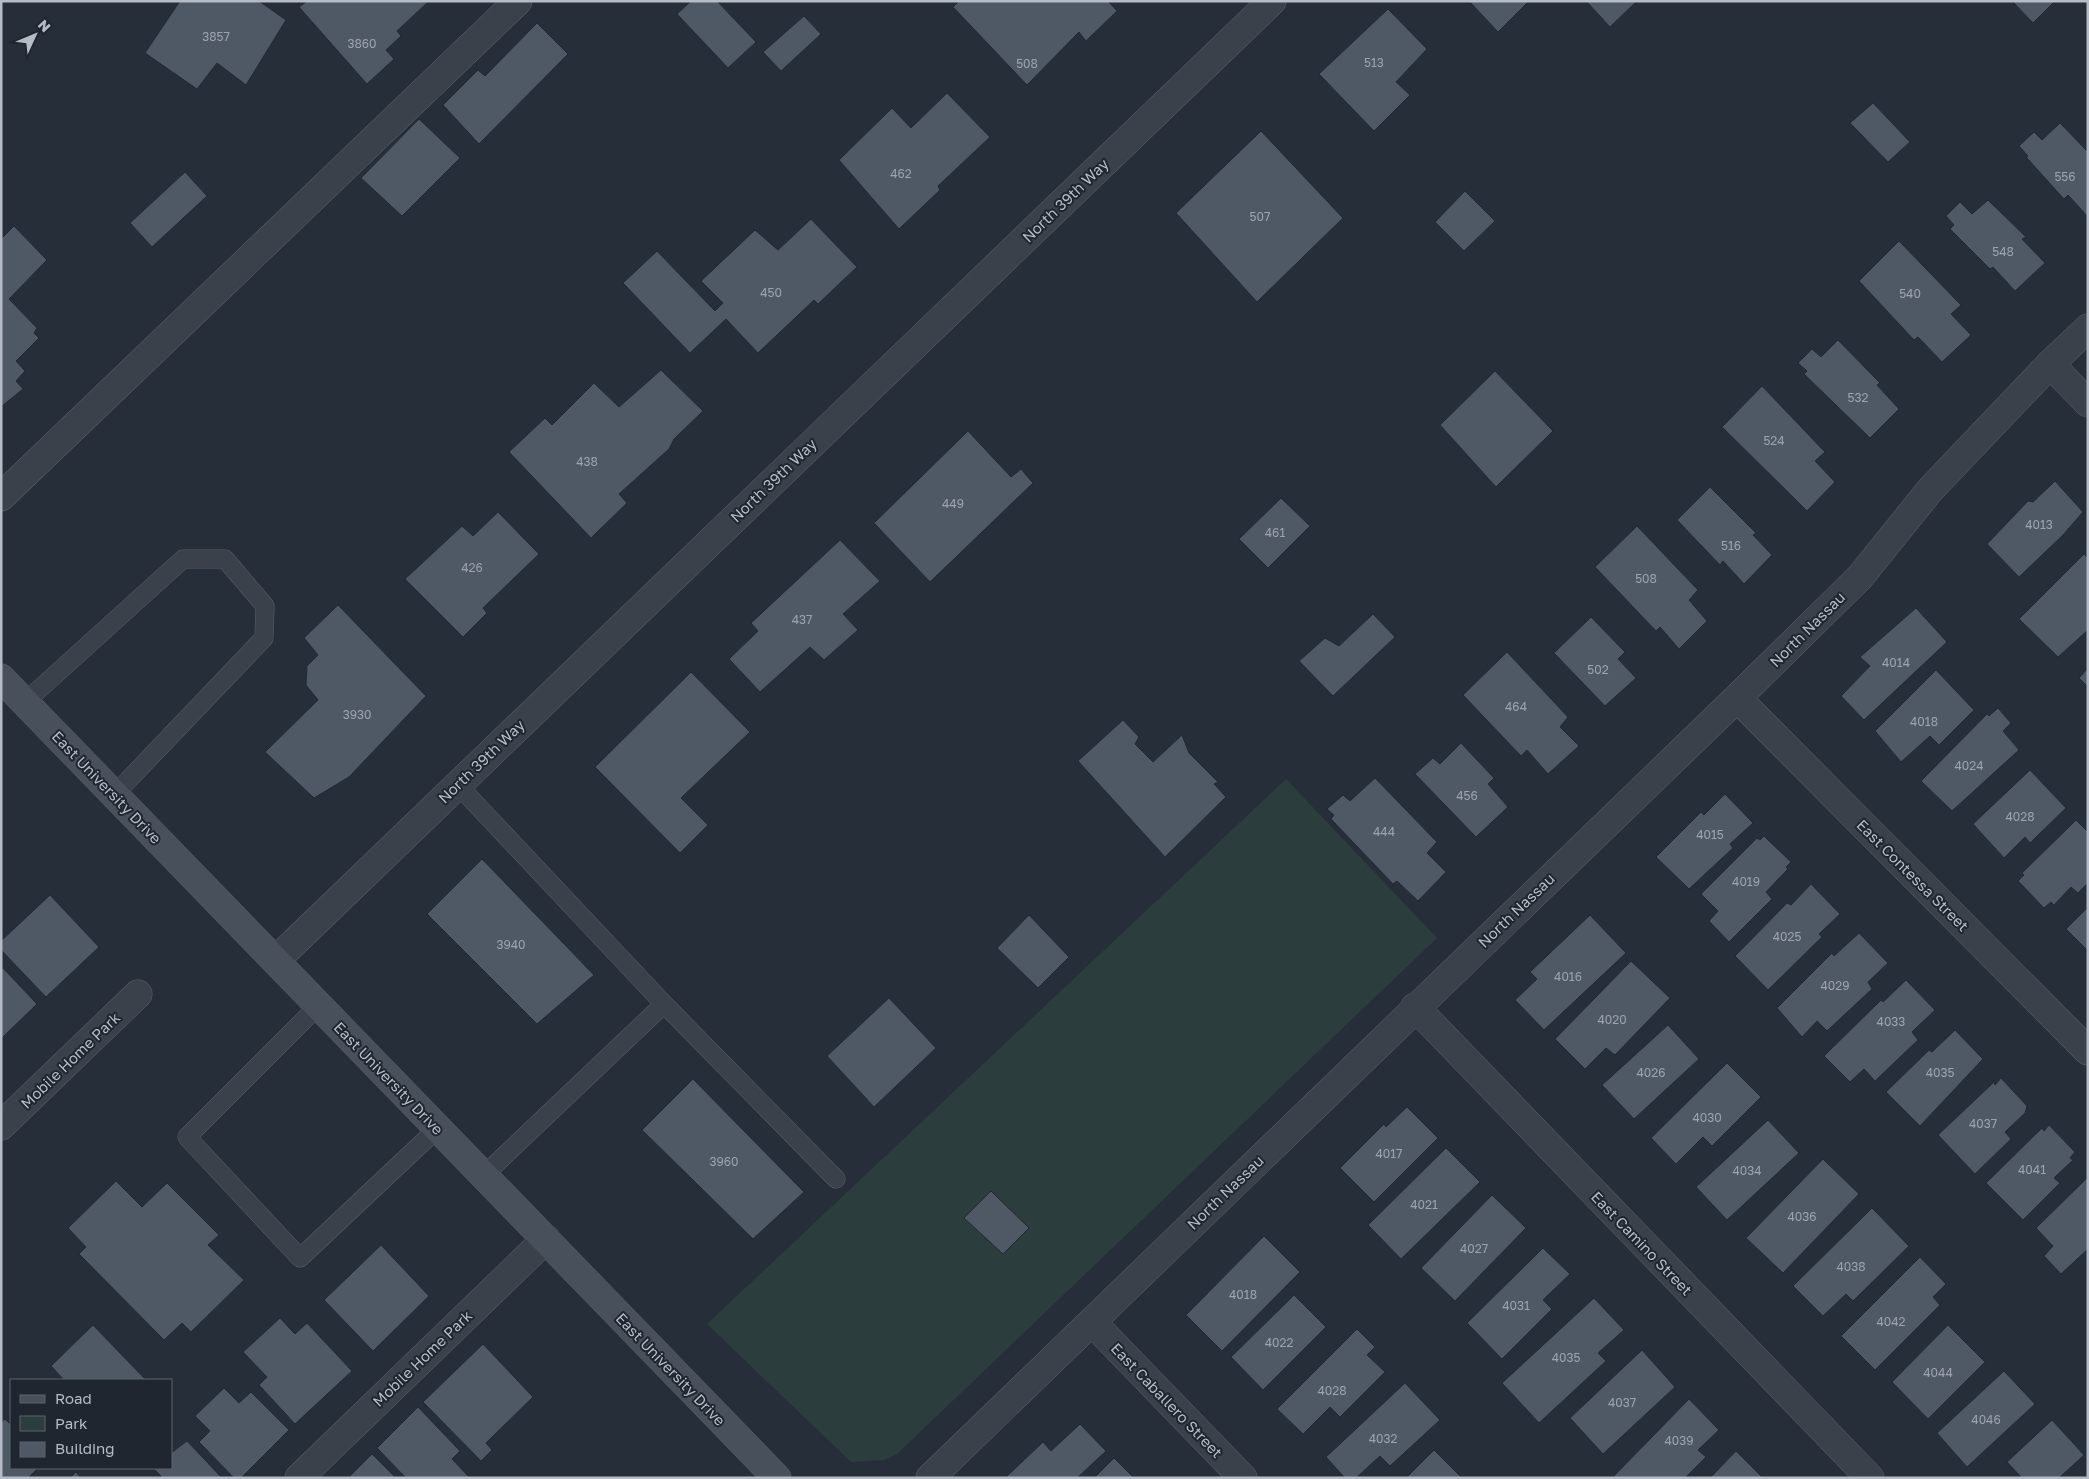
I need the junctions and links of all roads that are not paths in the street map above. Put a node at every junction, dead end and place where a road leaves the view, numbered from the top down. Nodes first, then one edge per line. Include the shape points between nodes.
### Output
1 (518, 1) edge
2 (1272, 1) edge
3 (2088, 328) edge
4 (2050, 364) junction
5 (2088, 404) edge
6 (1, 497) edge
7 (1, 678) edge
8 (1737, 698) junction
9 (25, 702) junction
10 (457, 784) junction
11 (114, 794) junction
12 (276, 960) junction
13 (138, 994) dead end
14 (664, 1004) junction
15 (319, 1005) junction
16 (1415, 1007) junction
17 (2088, 1051) edge
18 (1, 1126) edge
19 (438, 1128) junction
20 (484, 1175) junction
21 (836, 1179) dead end
22 (546, 1239) junction
23 (1092, 1322) junction
24 (299, 1478) edge
25 (777, 1478) edge
26 (930, 1478) edge
27 (1242, 1478) edge
28 (1870, 1478) edge

1 - 6 street
2 - 10 street, North 39th Way
3 - 4 street, North Nassau
4 - 5 street
4 - 8 street, North Nassau via 1930,490 1860,577
7 - 9 main road, East University Drive
8 - 16 street, North Nassau
8 - 17 street, East Contessa Street
9 - 11 main road, East University Drive
9 - 11 lane via 183,559 225,559 266,606 264,638
10 - 12 street, North 39th Way
10 - 14 lane
11 - 12 main road, East University Drive
12 - 15 main road, East University Drive
13 - 18 street, Mobile Home Park
14 - 20 lane
14 - 21 lane
15 - 19 main road, East University Drive
15 - 19 lane via 187,1137 300,1258
16 - 23 street, North Nassau
16 - 28 street, East Camino Street
19 - 20 main road, East University Drive
20 - 22 main road, East University Drive
22 - 24 street, Mobile Home Park
22 - 25 main road, East University Drive
23 - 26 street, North Nassau
23 - 27 street, East Caballero Street

